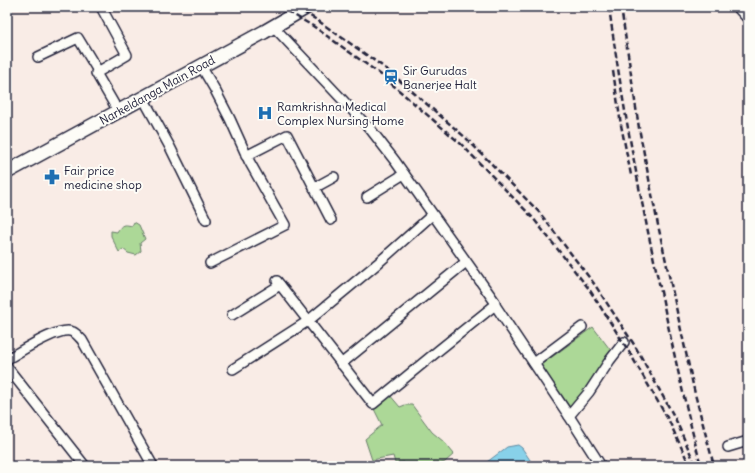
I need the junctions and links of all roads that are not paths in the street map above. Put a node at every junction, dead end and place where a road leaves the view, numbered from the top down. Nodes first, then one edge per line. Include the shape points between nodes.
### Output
1 (101, 7) edge
2 (737, 7) edge
3 (303, 8) edge
4 (748, 20) edge
5 (273, 26) junction
6 (38, 57) dead end
7 (200, 66) junction
8 (98, 71) junction
9 (143, 98) junction
10 (118, 111) junction
11 (246, 156) junction
12 (7, 171) edge
13 (404, 174) junction
14 (334, 177) dead end
15 (314, 188) junction
16 (367, 197) dead end
17 (432, 215) junction
18 (206, 220) dead end
19 (331, 220) dead end
20 (466, 262) junction
21 (210, 264) dead end
22 (496, 305) junction
23 (232, 315) dead end
24 (308, 321) junction
25 (582, 327) dead end
26 (624, 342) dead end
27 (7, 359) edge
28 (534, 362) junction
29 (341, 364) junction
30 (7, 367) edge
31 (233, 369) dead end
32 (569, 416) junction
33 (748, 441) edge
34 (728, 447) dead end
35 (85, 466) edge
36 (153, 466) edge
37 (601, 466) edge

1 - 8 street via 127,55
2 - 4 street
3 - 5 main road, Narkeldanga Main Road
5 - 7 main road, Narkeldanga Main Road
5 - 13 street via 371,130
6 - 8 street via 78,38
7 - 9 main road, Narkeldanga Main Road
7 - 11 street via 229,116
8 - 10 street via 96,73
9 - 10 main road, Narkeldanga Main Road
9 - 18 street
10 - 12 main road, Narkeldanga Main Road
11 - 15 street via 287,134
11 - 21 street via 285,225
13 - 16 street
13 - 17 street
14 - 15 street
15 - 19 street
17 - 20 street
17 - 24 street
20 - 22 street
20 - 29 street
22 - 28 street
22 - 29 street via 373,404
23 - 24 street via 279,283
24 - 29 street
24 - 31 street
25 - 28 street
26 - 32 street via 590,392
27 - 36 street via 51,335 64,330 73,331 82,340
28 - 32 street
30 - 35 street
32 - 37 street
33 - 34 street

